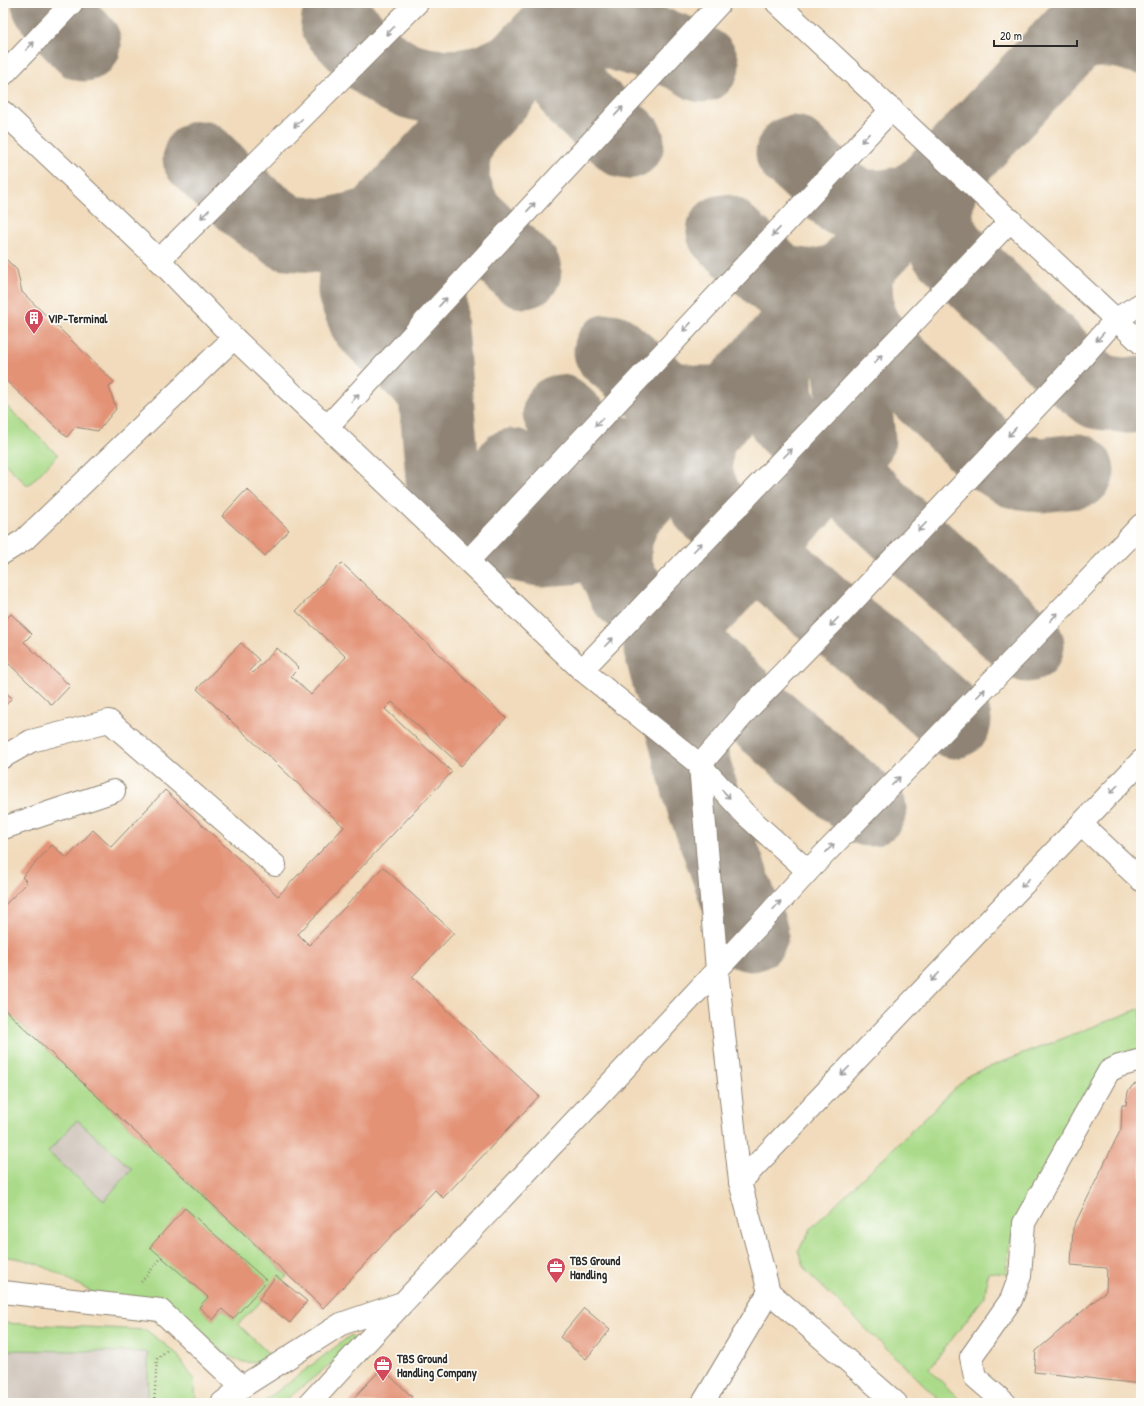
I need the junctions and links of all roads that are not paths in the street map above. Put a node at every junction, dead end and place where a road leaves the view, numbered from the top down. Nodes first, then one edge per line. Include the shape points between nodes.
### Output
1 (72, 3) edge
2 (417, 3) edge
3 (720, 3) edge
4 (778, 3) edge
5 (3, 75) edge
6 (892, 109) junction
7 (3, 112) edge
8 (1011, 220) junction
9 (159, 260) junction
10 (1141, 304) edge
11 (1116, 319) junction
12 (234, 338) junction
13 (1141, 343) edge
14 (328, 426) junction
15 (1141, 525) edge
16 (3, 553) edge
17 (468, 562) junction
18 (582, 670) junction
19 (3, 757) edge
20 (1141, 761) edge
21 (700, 765) junction
22 (114, 791) dead end
23 (1081, 824) junction
24 (3, 828) edge
25 (275, 865) dead end
26 (808, 871) junction
27 (1141, 880) edge
28 (717, 970) junction
29 (1141, 1060) edge
30 (740, 1182) junction
31 (3, 1292) edge
32 (769, 1292) junction
33 (401, 1304) junction
34 (242, 1387) junction
35 (222, 1403) edge
36 (310, 1403) edge
37 (703, 1403) edge
38 (896, 1403) edge
39 (1005, 1403) edge

5 -> 1 lane
2 -> 9 lane
14 -> 3 lane
4 - 6 lane
6 - 8 lane
6 -> 17 lane
7 - 9 lane
8 - 11 lane
18 -> 8 lane
9 - 12 lane
10 - 11 lane
11 - 13 lane
11 -> 21 lane via 1071,370 750,707
12 - 14 lane
12 - 16 lane via 24,540
14 - 17 lane
26 -> 15 lane
17 - 18 lane
18 - 21 lane
19 - 25 lane via 30,741 109,720
20 -> 23 lane
21 -> 26 lane via 746,815
21 - 28 lane
22 - 24 lane
23 - 27 lane
23 -> 30 lane
28 -> 26 lane
28 - 30 lane
28 - 33 lane
29 - 39 lane via 1109,1071 1024,1223 1020,1276 1012,1300 971,1357 975,1376
30 - 32 lane
31 - 34 lane via 160,1310
32 - 37 lane
32 - 38 lane
33 - 34 lane via 341,1324
33 - 36 lane
34 - 35 lane

